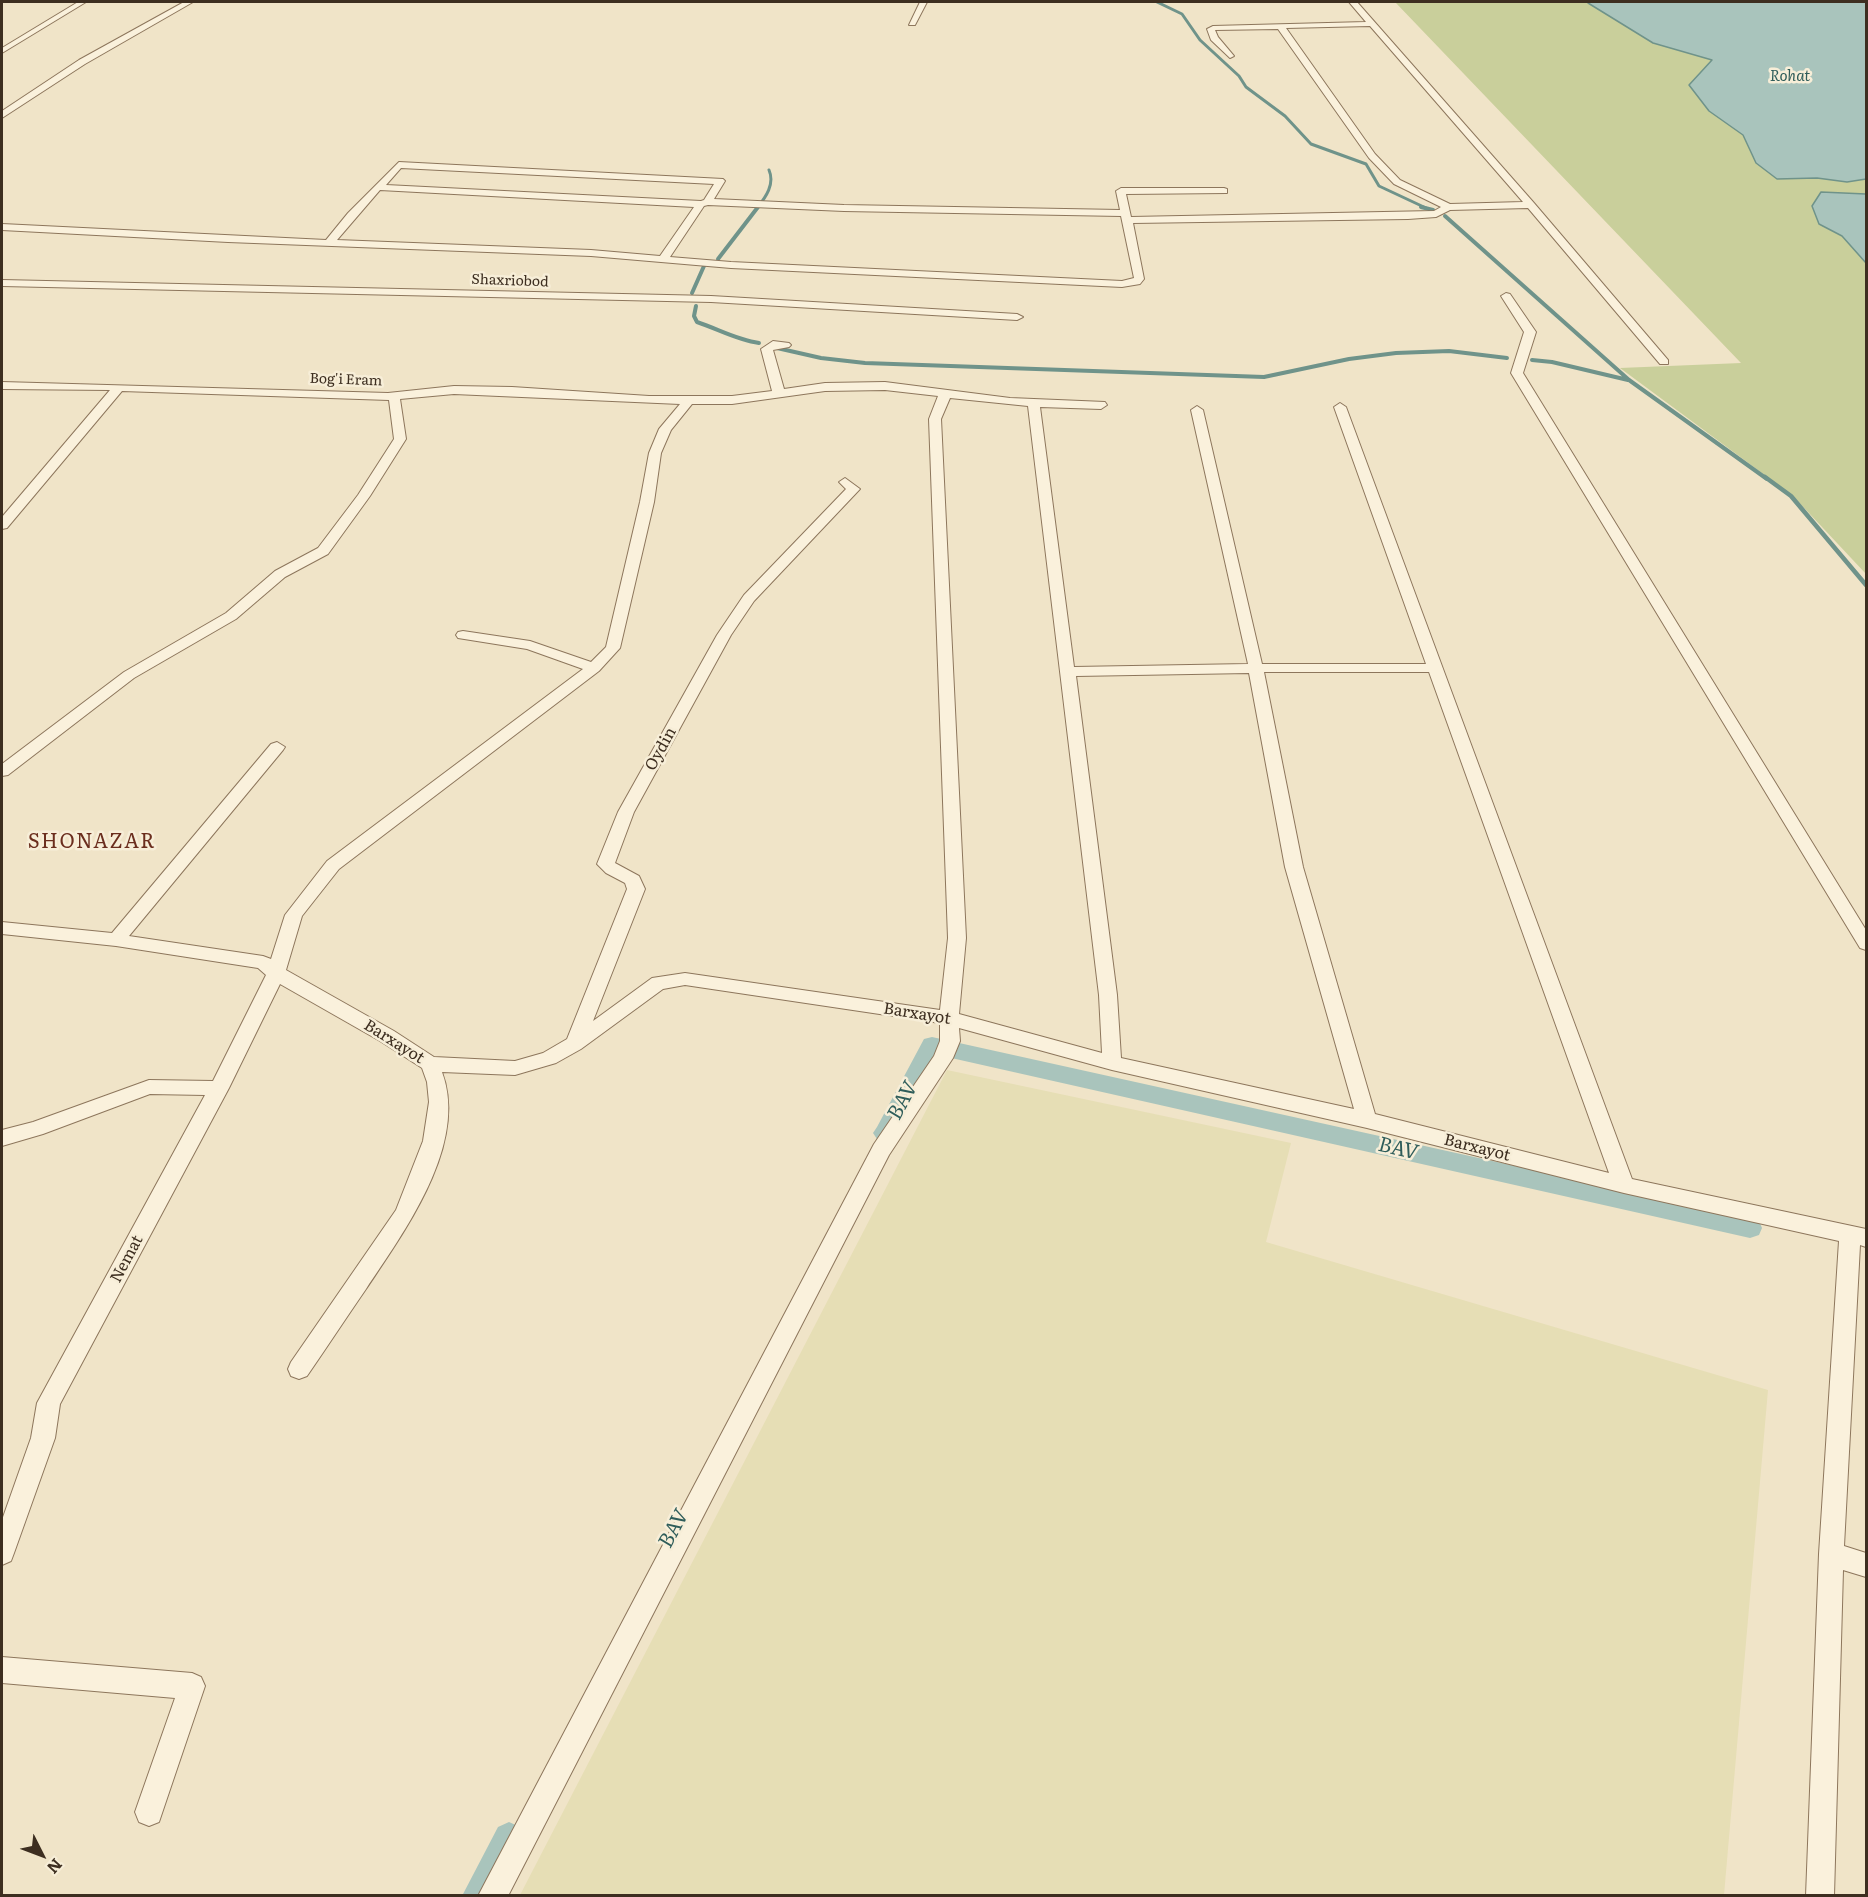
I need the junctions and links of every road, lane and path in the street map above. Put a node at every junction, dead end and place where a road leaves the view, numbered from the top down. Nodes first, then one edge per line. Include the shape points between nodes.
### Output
1 (82, 2) edge
2 (189, 2) edge
3 (923, 2) edge
4 (1353, 2) edge
5 (912, 23) dead end
6 (1371, 24) junction
7 (1280, 26) junction
8 (2, 51) edge
9 (1230, 56) dead end
10 (2, 115) edge
11 (378, 187) junction
12 (1224, 191) dead end
13 (704, 203) junction
14 (1531, 205) junction
15 (1448, 207) junction
16 (1126, 217) junction
17 (2, 227) edge
18 (329, 243) junction
19 (663, 259) junction
20 (2, 283) edge
21 (1506, 297) dead end
22 (1017, 317) dead end
23 (784, 345) dead end
24 (1664, 362) dead end
25 (2, 386) edge
26 (119, 387) junction
27 (946, 392) junction
28 (779, 393) junction
29 (394, 396) junction
30 (689, 400) junction
31 (1034, 404) junction
32 (1101, 405) dead end
33 (1340, 407) dead end
34 (1197, 410) dead end
35 (845, 482) dead end
36 (2, 525) edge
37 (463, 635) dead end
38 (594, 668) junction
39 (1256, 668) junction
40 (1436, 668) junction
41 (1068, 672) junction
42 (277, 747) dead end
43 (2, 771) edge
44 (2, 928) edge
45 (116, 940) junction
46 (1866, 944) edge
47 (276, 973) junction
48 (949, 1018) junction
49 (574, 1044) junction
50 (1112, 1063) junction
51 (430, 1064) junction
52 (219, 1088) junction
53 (1367, 1120) junction
54 (2, 1138) edge
55 (1624, 1185) junction
56 (1858, 1236) edge
57 (299, 1369) dead end
58 (2, 1553) edge
59 (1831, 1554) junction
60 (1866, 1565) edge
61 (2, 1670) edge
62 (149, 1812) dead end
63 (492, 1896) edge
64 (1820, 1896) edge

1 - 8 street
2 - 10 street via 82,62
3 - 5 street
4 - 6 street
6 - 7 street
6 - 14 street
7 - 9 street via 1213,28 1214,38
7 - 15 street via 1372,156 1397,182
11 - 13 street
11 - 13 street via 399,165 720,181
11 - 18 street
12 - 16 street via 1121,191
13 - 16 street
13 - 19 street
14 - 15 street
14 - 24 street
15 - 16 street via 1436,214 1407,216
16 - 19 street via 1139,279 1128,284
17 - 18 street
18 - 19 street
20 - 22 street, Shaxriobod via 711,299
21 - 46 street via 1530,332 1517,373
23 - 28 street via 773,344 767,349
25 - 26 street, Bog'i Eram
26 - 29 street, Bog'i Eram
26 - 36 street
27 - 28 street, Bog'i Eram via 885,386
27 - 31 street, Bog'i Eram
27 - 48 street via 935,419 957,938
28 - 30 street, Bog'i Eram via 732,400
29 - 30 street, Bog'i Eram via 489,390
29 - 43 street via 400,439 364,496 322,551 280,574 231,616 129,675
30 - 38 street, Nemat via 665,429 655,453 613,648
31 - 32 street, Bog'i Eram
31 - 41 street
33 - 40 street
34 - 39 street
35 - 49 street, Oydin via 854,489 748,598 626,812 606,864 633,880 636,889
37 - 38 street via 530,645
38 - 47 street, Nemat via 333,865 294,915
39 - 40 street
39 - 41 street
39 - 53 street via 1294,867
40 - 55 street
41 - 50 street via 1108,995
42 - 45 street
44 - 45 street, Barxayot
45 - 47 street, Barxayot via 263,962
47 - 51 street, Barxayot
47 - 52 street, Nemat
48 - 49 street, Barxayot via 685,979 658,983
48 - 50 street, Barxayot
48 - 63 street via 947,1050 882,1150
49 - 51 street, Barxayot via 549,1058 515,1068
50 - 53 street, Barxayot
51 - 57 street via 438,1080 440,1112 412,1197 404,1215
52 - 54 street via 149,1087
52 - 58 street, Nemat via 49,1403 43,1438
53 - 55 street, Barxayot
55 - 56 street, Barxayot
56 - 59 street
59 - 60 street
59 - 64 street
61 - 62 street via 192,1686

